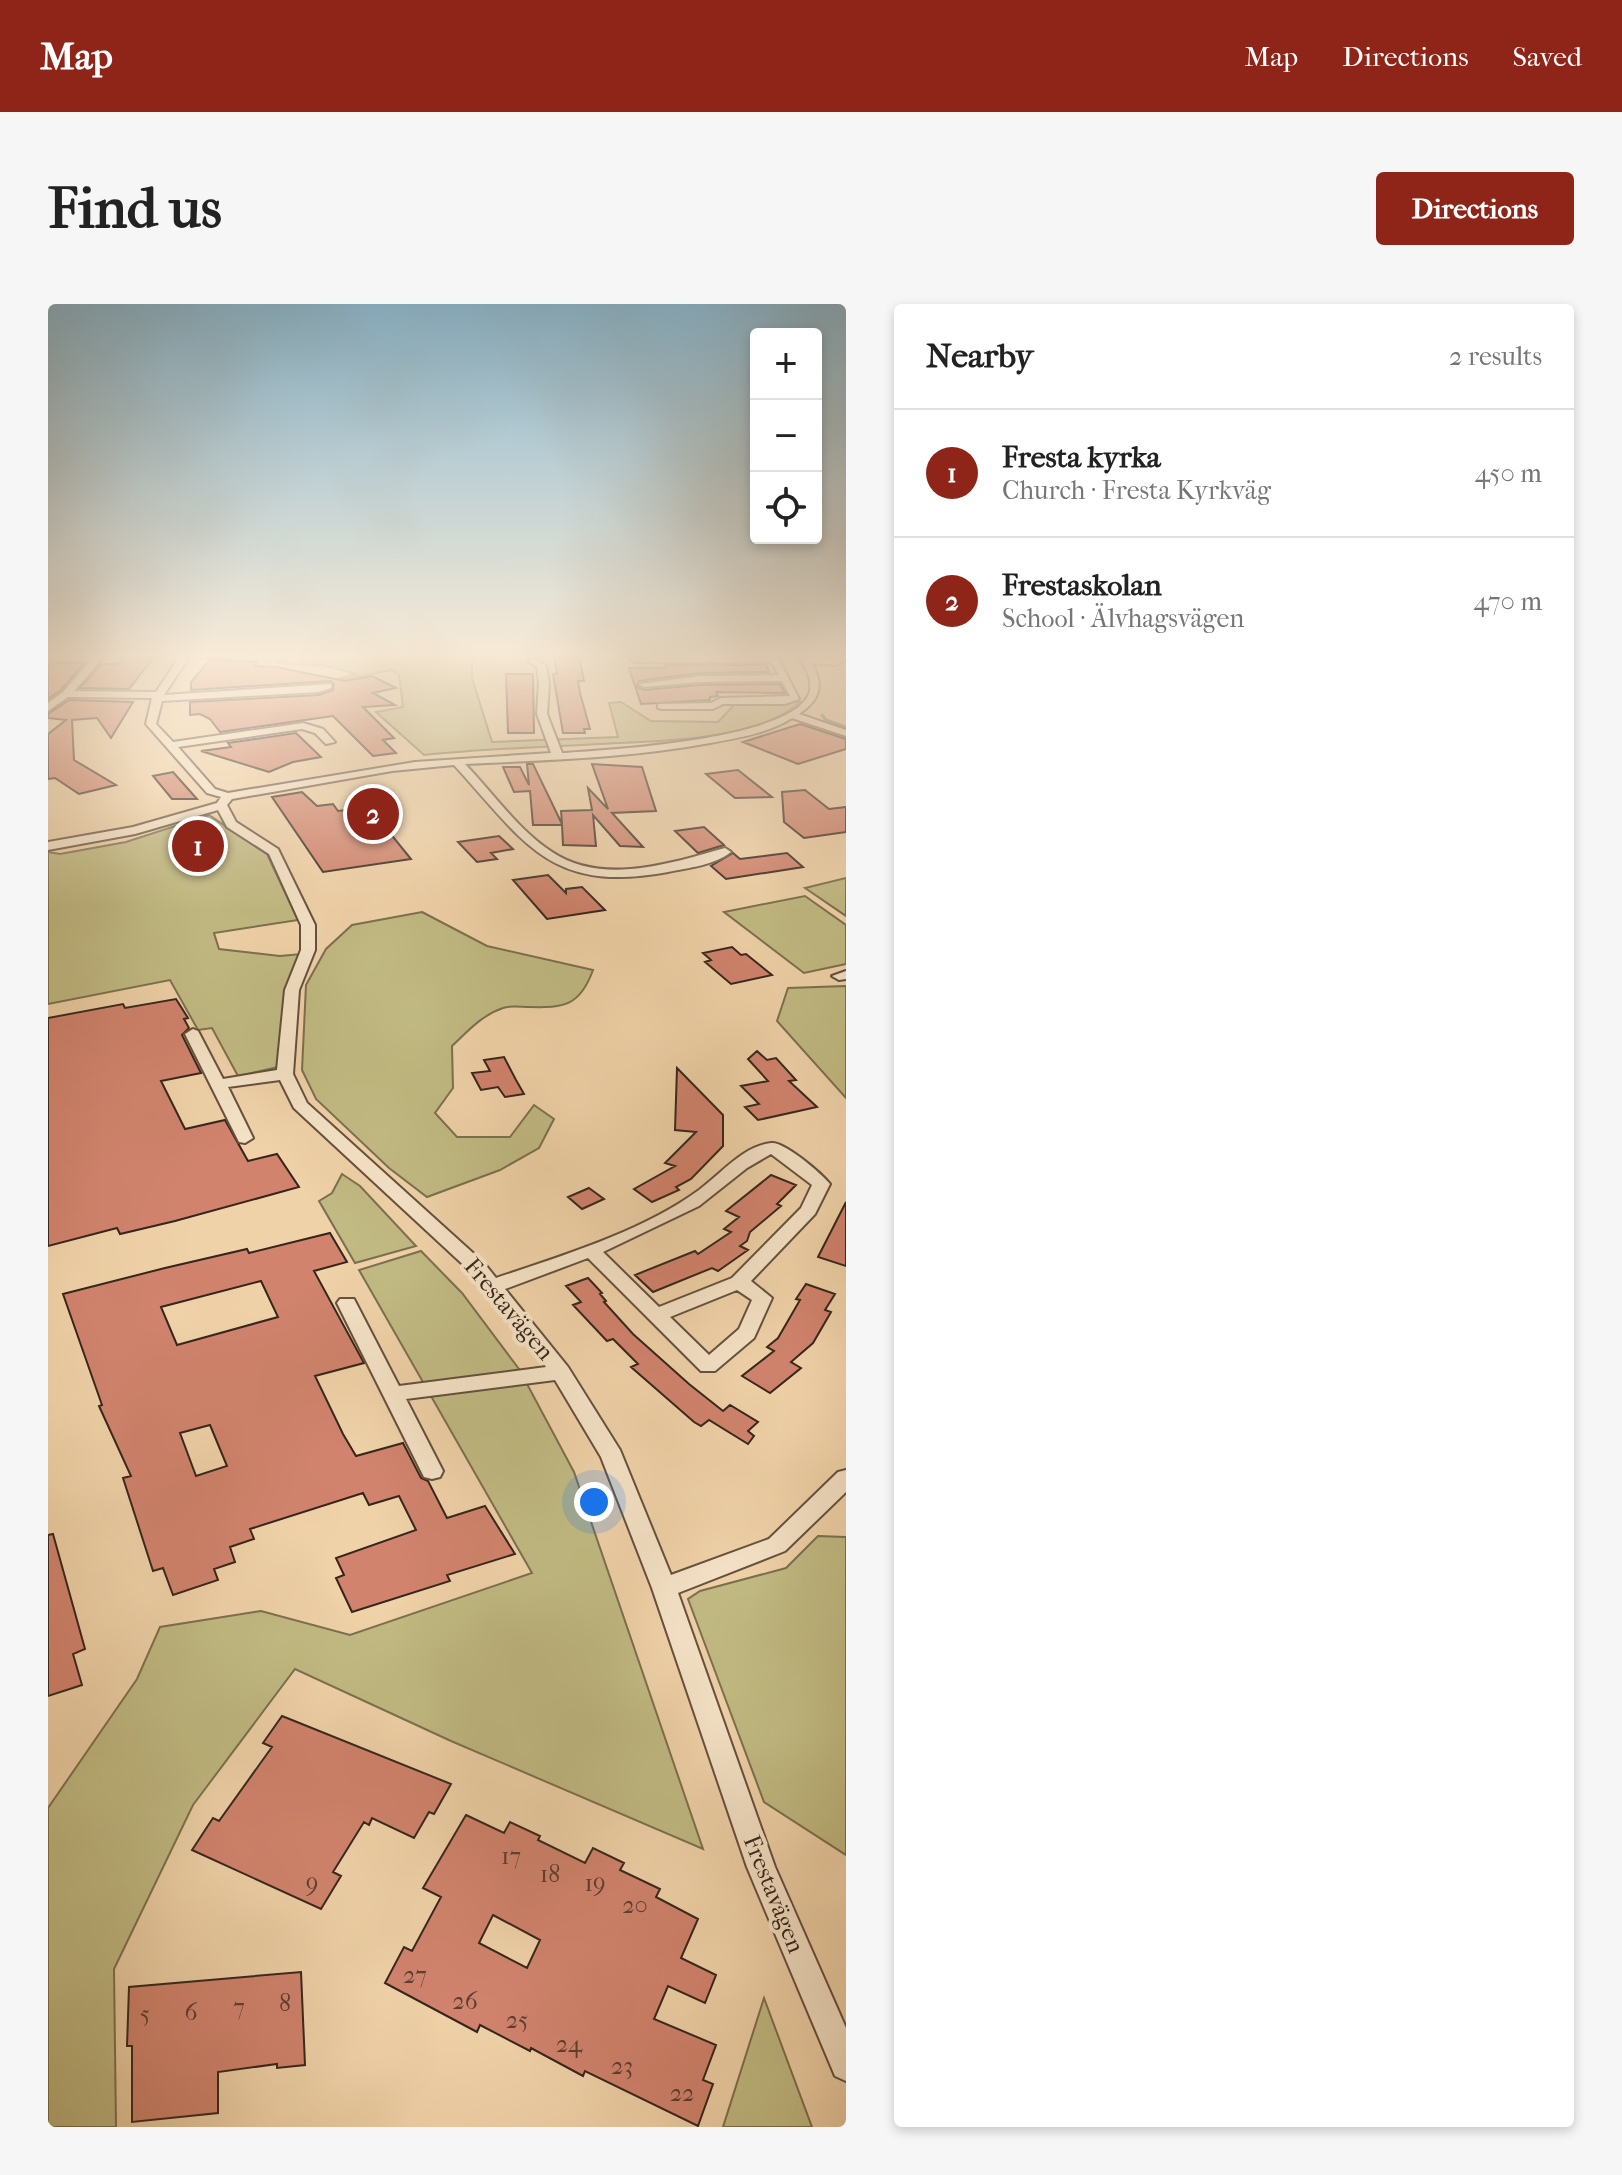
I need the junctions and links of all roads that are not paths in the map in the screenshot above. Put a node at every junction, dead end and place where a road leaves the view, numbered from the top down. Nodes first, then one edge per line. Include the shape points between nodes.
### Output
1 (166, 739) edge
2 (213, 739) edge
3 (327, 739) edge
4 (551, 739) edge
5 (718, 739) edge
6 (330, 742) dead end
7 (172, 745) junction
8 (557, 755) junction
9 (456, 761) junction
10 (224, 801) junction
11 (48, 846) edge
12 (725, 852) dead end
13 (193, 1034) dead end
14 (285, 1074) junction
15 (219, 1084) junction
16 (245, 1138) dead end
17 (592, 1252) junction
18 (739, 1282) junction
19 (494, 1286) junction
20 (347, 1303) dead end
21 (654, 1316) junction
22 (561, 1372) junction
23 (392, 1394) junction
24 (432, 1471) dead end
25 (846, 1478) edge
26 (664, 1588) junction
27 (846, 2065) edge

1 - 7 street
2 - 7 street
3 - 6 street
4 - 8 street
5 - 8 street
7 - 10 street
8 - 9 street
9 - 10 street
9 - 12 street via 547,856 579,869 629,873
10 - 11 street via 135,830
10 - 14 street via 231,824 274,852 308,925 308,950 292,990
13 - 15 street
14 - 15 street
14 - 19 street, Frestavägen via 300,1105
15 - 16 street
17 - 18 street via 703,1196 756,1152 773,1147 821,1184 809,1210
17 - 19 street
17 - 21 street
18 - 21 street
18 - 21 street via 762,1298 747,1333 708,1366
19 - 22 street, Frestavägen
20 - 23 street
22 - 23 street
22 - 26 street, Frestavägen via 612,1456
23 - 24 street
25 - 26 street via 777,1545
26 - 27 street, Frestavägen via 761,1867

